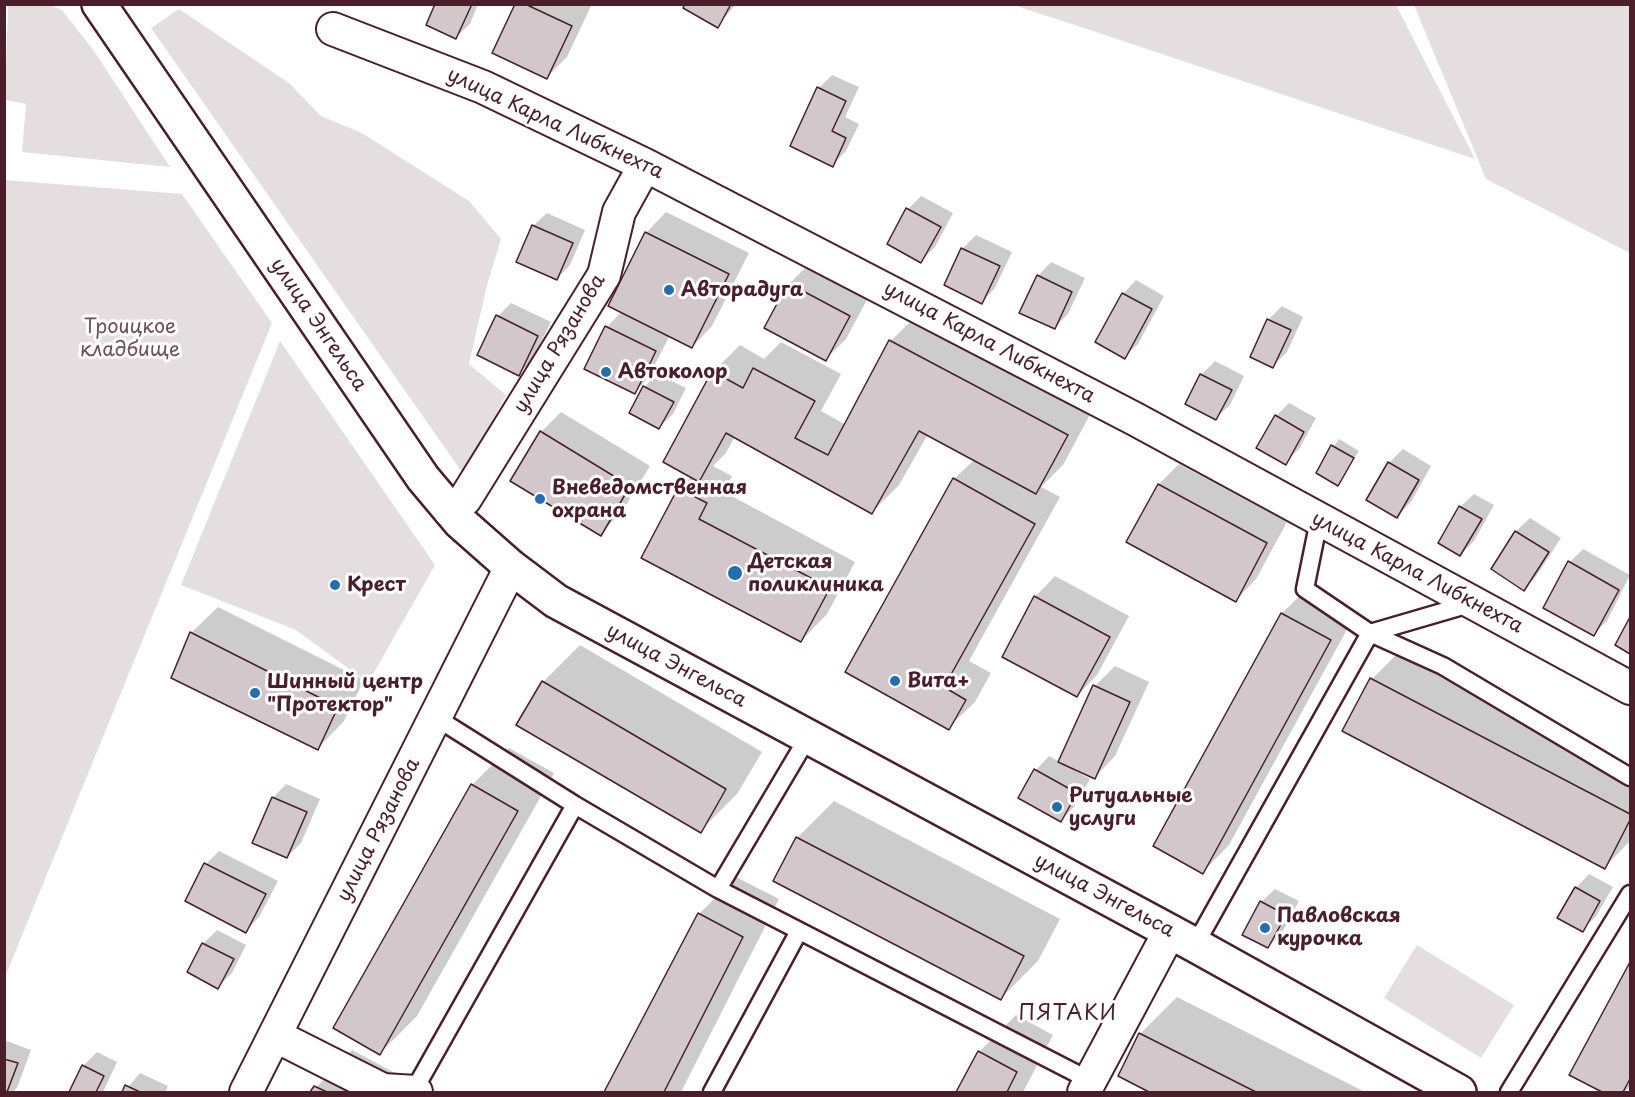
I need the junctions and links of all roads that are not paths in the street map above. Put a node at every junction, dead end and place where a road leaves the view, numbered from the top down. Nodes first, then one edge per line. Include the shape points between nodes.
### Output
1 (82, 4) edge
2 (99, 4) edge
3 (333, 28) dead end
4 (117, 31) junction
5 (645, 165) junction
6 (450, 511) junction
7 (1319, 520) junction
8 (511, 567) junction
9 (1474, 603) junction
10 (1370, 633) junction
11 (1630, 688) edge
12 (435, 717) junction
13 (808, 737) junction
14 (1630, 777) edge
15 (575, 806) junction
16 (718, 889) junction
17 (1630, 894) edge
18 (799, 931) junction
19 (1182, 938) junction
20 (276, 1036) junction
21 (1087, 1087) edge
22 (246, 1092) edge
23 (414, 1092) edge
24 (712, 1092) edge
25 (1459, 1092) edge
26 (1509, 1092) edge

1 - 4 main road
2 - 4 main road, улица Энгельса
3 - 5 street, улица Карла Либкнехта via 483,87
4 - 6 main road, улица Энгельса via 423,478
5 - 6 street, улица Рязанова via 619,212 604,274 465,499
5 - 7 street, улица Карла Либкнехта via 948,321
6 - 8 main road, улица Энгельса
7 - 9 street, улица Карла Либкнехта
7 - 10 lane via 1305,589
8 - 12 street, улица Рязанова
8 - 13 main road, улица Энгельса via 556,601
9 - 10 lane
9 - 11 street, улица Карла Либкнехта
10 - 14 lane via 1443,666
10 - 19 lane
12 - 15 lane
12 - 20 street, улица Рязанова
13 - 16 lane
13 - 19 main road, улица Энгельса
15 - 16 lane
15 - 23 lane
16 - 18 lane
17 - 26 lane
18 - 21 lane
18 - 24 lane
19 - 21 street
19 - 25 main road, улица Энгельса
20 - 22 street, улица Рязанова
20 - 23 street via 383,1090

